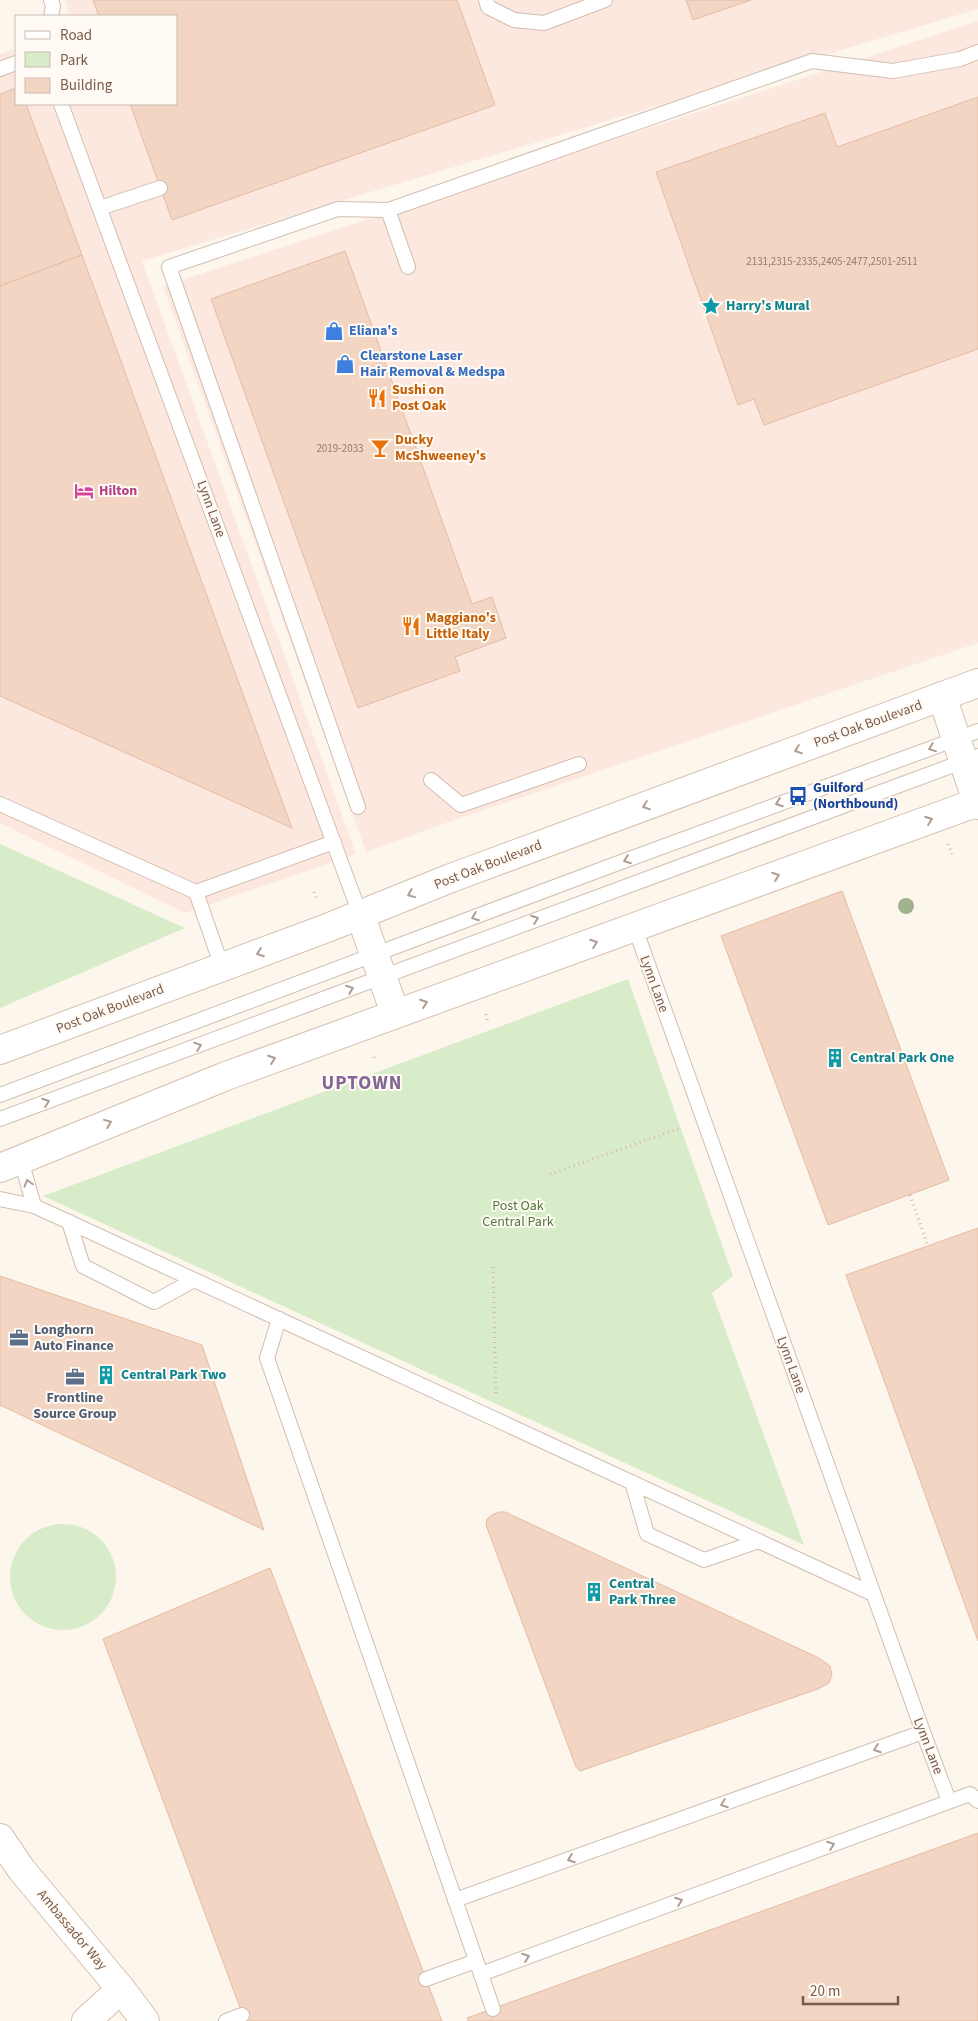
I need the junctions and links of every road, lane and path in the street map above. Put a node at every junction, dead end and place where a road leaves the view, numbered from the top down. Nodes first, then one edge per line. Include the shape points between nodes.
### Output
1 (51, 0) edge
2 (486, 0) edge
3 (605, 0) edge
4 (51, 15) edge
5 (978, 52) edge
6 (15, 63) edge
7 (0, 69) edge
8 (61, 105) edge
9 (160, 188) dead end
10 (100, 208) junction
11 (388, 210) junction
12 (408, 267) dead end
13 (978, 683) edge
14 (942, 696) junction
15 (969, 747) edge
16 (578, 764) dead end
17 (431, 780) dead end
18 (978, 803) edge
19 (0, 804) edge
20 (358, 807) dead end
21 (334, 842) junction
22 (948, 843) dead end
23 (952, 854) dead end
24 (196, 892) junction
25 (314, 892) dead end
26 (317, 899) dead end
27 (360, 914) junction
28 (634, 928) junction
29 (378, 966) junction
30 (222, 967) junction
31 (395, 1013) junction
32 (486, 1014) dead end
33 (488, 1022) dead end
34 (0, 1050) edge
35 (374, 1057) dead end
36 (376, 1062) dead end
37 (0, 1095) edge
38 (0, 1119) edge
39 (703, 1120) junction
40 (10, 1164) edge
41 (550, 1174) dead end
42 (910, 1195) dead end
43 (0, 1199) edge
44 (34, 1206) junction
45 (69, 1222) junction
46 (928, 1246) dead end
47 (494, 1267) dead end
48 (194, 1280) junction
49 (279, 1320) junction
50 (496, 1420) junction
51 (632, 1482) junction
52 (759, 1542) junction
53 (873, 1594) junction
54 (923, 1732) junction
55 (949, 1801) junction
56 (978, 1801) edge
57 (0, 1838) edge
58 (455, 1900) junction
59 (478, 1967) junction
60 (426, 1979) dead end
61 (121, 1989) junction
62 (492, 2009) dead end
63 (242, 2014) dead end
64 (86, 2021) edge
65 (145, 2021) edge
66 (226, 2021) edge

1 - 4 lane via 54,6
2 - 3 lane via 488,7 514,20 544,23
5 - 11 lane via 893,71 812,61
6 - 7 lane
8 - 10 lane, Lynn Lane
9 - 10 lane
10 - 21 lane, Lynn Lane
11 - 12 lane
11 - 20 lane via 338,209 169,267
13 - 14 main road, Post Oak Boulevard
14 - 15 main road
14 -> 27 main road, Post Oak Boulevard
15 - 18 main road
29 -> 15 lane
15 -> 29 lane via 631,858
16 - 17 lane via 460,805
28 -> 18 main road
19 - 24 lane
21 - 24 lane
21 - 27 lane, Lynn Lane
22 - 23 path
24 - 30 lane
25 - 26 path
27 - 29 main road
27 -> 30 main road, Post Oak Boulevard
31 -> 28 main road
28 - 39 lane, Lynn Lane
29 - 31 main road
29 - 37 lane
38 -> 29 lane
30 - 34 main road, Post Oak Boulevard
40 -> 31 main road via 226,1076
32 - 33 path
35 - 36 path
39 - 41 path
39 - 53 lane, Lynn Lane
44 -> 40 lane
42 - 46 path
43 - 44 lane
44 - 45 lane
45 - 48 lane
45 - 48 lane via 83,1266 154,1302
47 - 50 path
48 - 49 lane
49 - 50 lane
49 - 58 lane via 267,1358
50 - 51 lane
51 - 52 lane
51 - 52 lane via 647,1534 704,1560
52 - 53 lane
53 - 54 lane, Lynn Lane
54 - 55 lane, Lynn Lane
54 -> 58 lane
55 - 56 lane via 970,1794
59 -> 55 lane
57 - 61 main road, Ambassador Way via 21,1869
58 - 59 lane
59 - 60 lane
59 - 62 lane
61 - 64 main road
61 - 65 main road, Ambassador Way
63 - 66 lane

